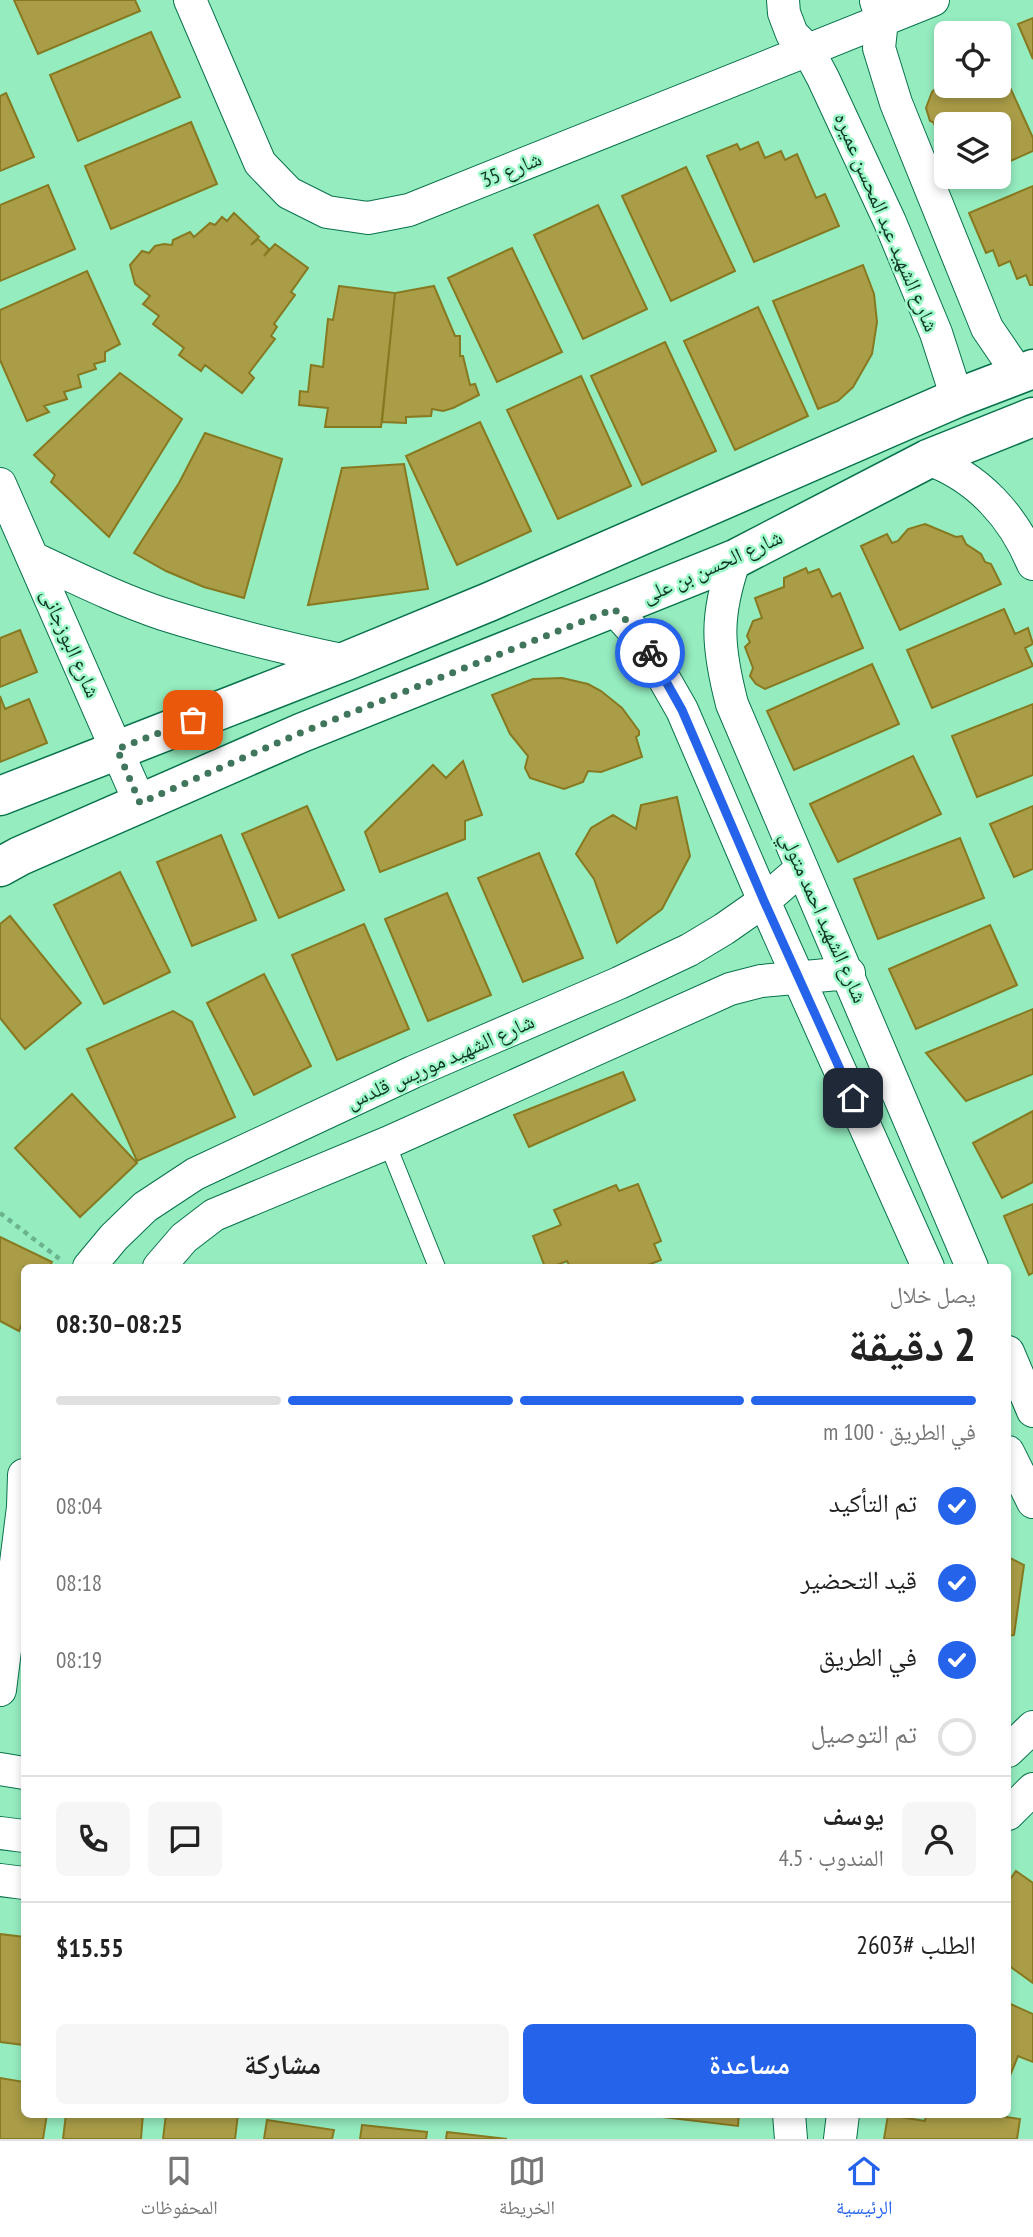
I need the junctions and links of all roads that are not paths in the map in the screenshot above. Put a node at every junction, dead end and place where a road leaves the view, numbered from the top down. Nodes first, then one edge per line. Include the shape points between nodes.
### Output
1 (190, 0) edge
2 (783, 0) edge
3 (933, 0) edge
4 (879, 10) edge
5 (808, 50) junction
6 (1026, 372) edge
7 (957, 398) junction
8 (1033, 417) edge
9 (928, 459) junction
10 (0, 484) edge
11 (33, 558) junction
12 (735, 559) junction
13 (1033, 564) edge
14 (614, 609) junction
15 (346, 661) junction
16 (117, 749) junction
17 (0, 796) edge
18 (140, 803) junction
19 (0, 867) edge
20 (802, 868) junction
21 (764, 901) junction
22 (849, 973) junction
23 (800, 978) junction
24 (387, 1143) junction
25 (195, 1174) junction
26 (214, 1214) junction
27 (92, 1264) edge
28 (162, 1264) edge
29 (436, 1264) edge
30 (927, 1264) edge
31 (971, 1264) edge
32 (1011, 1359) edge
33 (1033, 1411) edge
34 (1011, 1458) edge
35 (1033, 1502) edge
36 (21, 1523) edge
37 (0, 1690) edge
38 (1033, 1727) edge
39 (1011, 1748) edge
40 (0, 1769) edge
41 (21, 1772) edge
42 (1033, 1790) edge
43 (1011, 1811) edge
44 (0, 1833) edge
45 (21, 1836) edge
46 (0, 1880) edge
47 (21, 1883) edge
48 (789, 2118) edge
49 (843, 2118) edge
50 (791, 2139) edge
51 (840, 2139) edge

1 - 5 street, شارع 35 via 260,163 289,193 327,212 368,218 409,210
2 - 5 street, شارع الشهيد عبد المحسن عميره via 792,34
3 - 4 street, شارع 35
4 - 5 street, شارع 35
4 - 6 street via 879,48 911,141 987,328
5 - 7 street, شارع الشهيد عبد المحسن عميره via 890,222
6 - 7 street
7 - 15 street
8 - 9 street, شارع الحسن بن على
9 - 12 street, شارع الحسن بن على
9 - 13 street via 977,485 1007,515
10 - 11 street, شارع البوزجانى
11 - 15 street via 162,613
11 - 16 street, شارع البوزجانى
12 - 14 street, شارع الحسن بن على
12 - 20 street, شارع الشهيد احمد متولي via 723,591 719,622 725,675 732,704
14 - 18 street, شارع الحسن بن على via 300,733
14 - 21 street via 642,640 682,710
15 - 16 street
16 - 17 street
16 - 18 street, شارع البوزجانى
18 - 19 street, شارع الحسن بن على
20 - 21 street, شارع الشهيد موريس قلدس
20 - 22 street, شارع الشهيد احمد متولي
21 - 23 street
21 - 25 street, شارع الشهيد موريس قلدس via 689,950
22 - 23 street
22 - 31 street, شارع الشهيد احمد متولي
23 - 24 street via 730,989
23 - 30 street
24 - 26 street
24 - 29 lane
25 - 26 street
25 - 27 street, شارع الشهيد موريس قلدس via 145,1207
26 - 28 street
32 - 33 street
34 - 35 street
36 - 37 street
38 - 39 street
40 - 41 street
42 - 43 street
44 - 45 street
46 - 47 street
48 - 50 street
49 - 51 street

